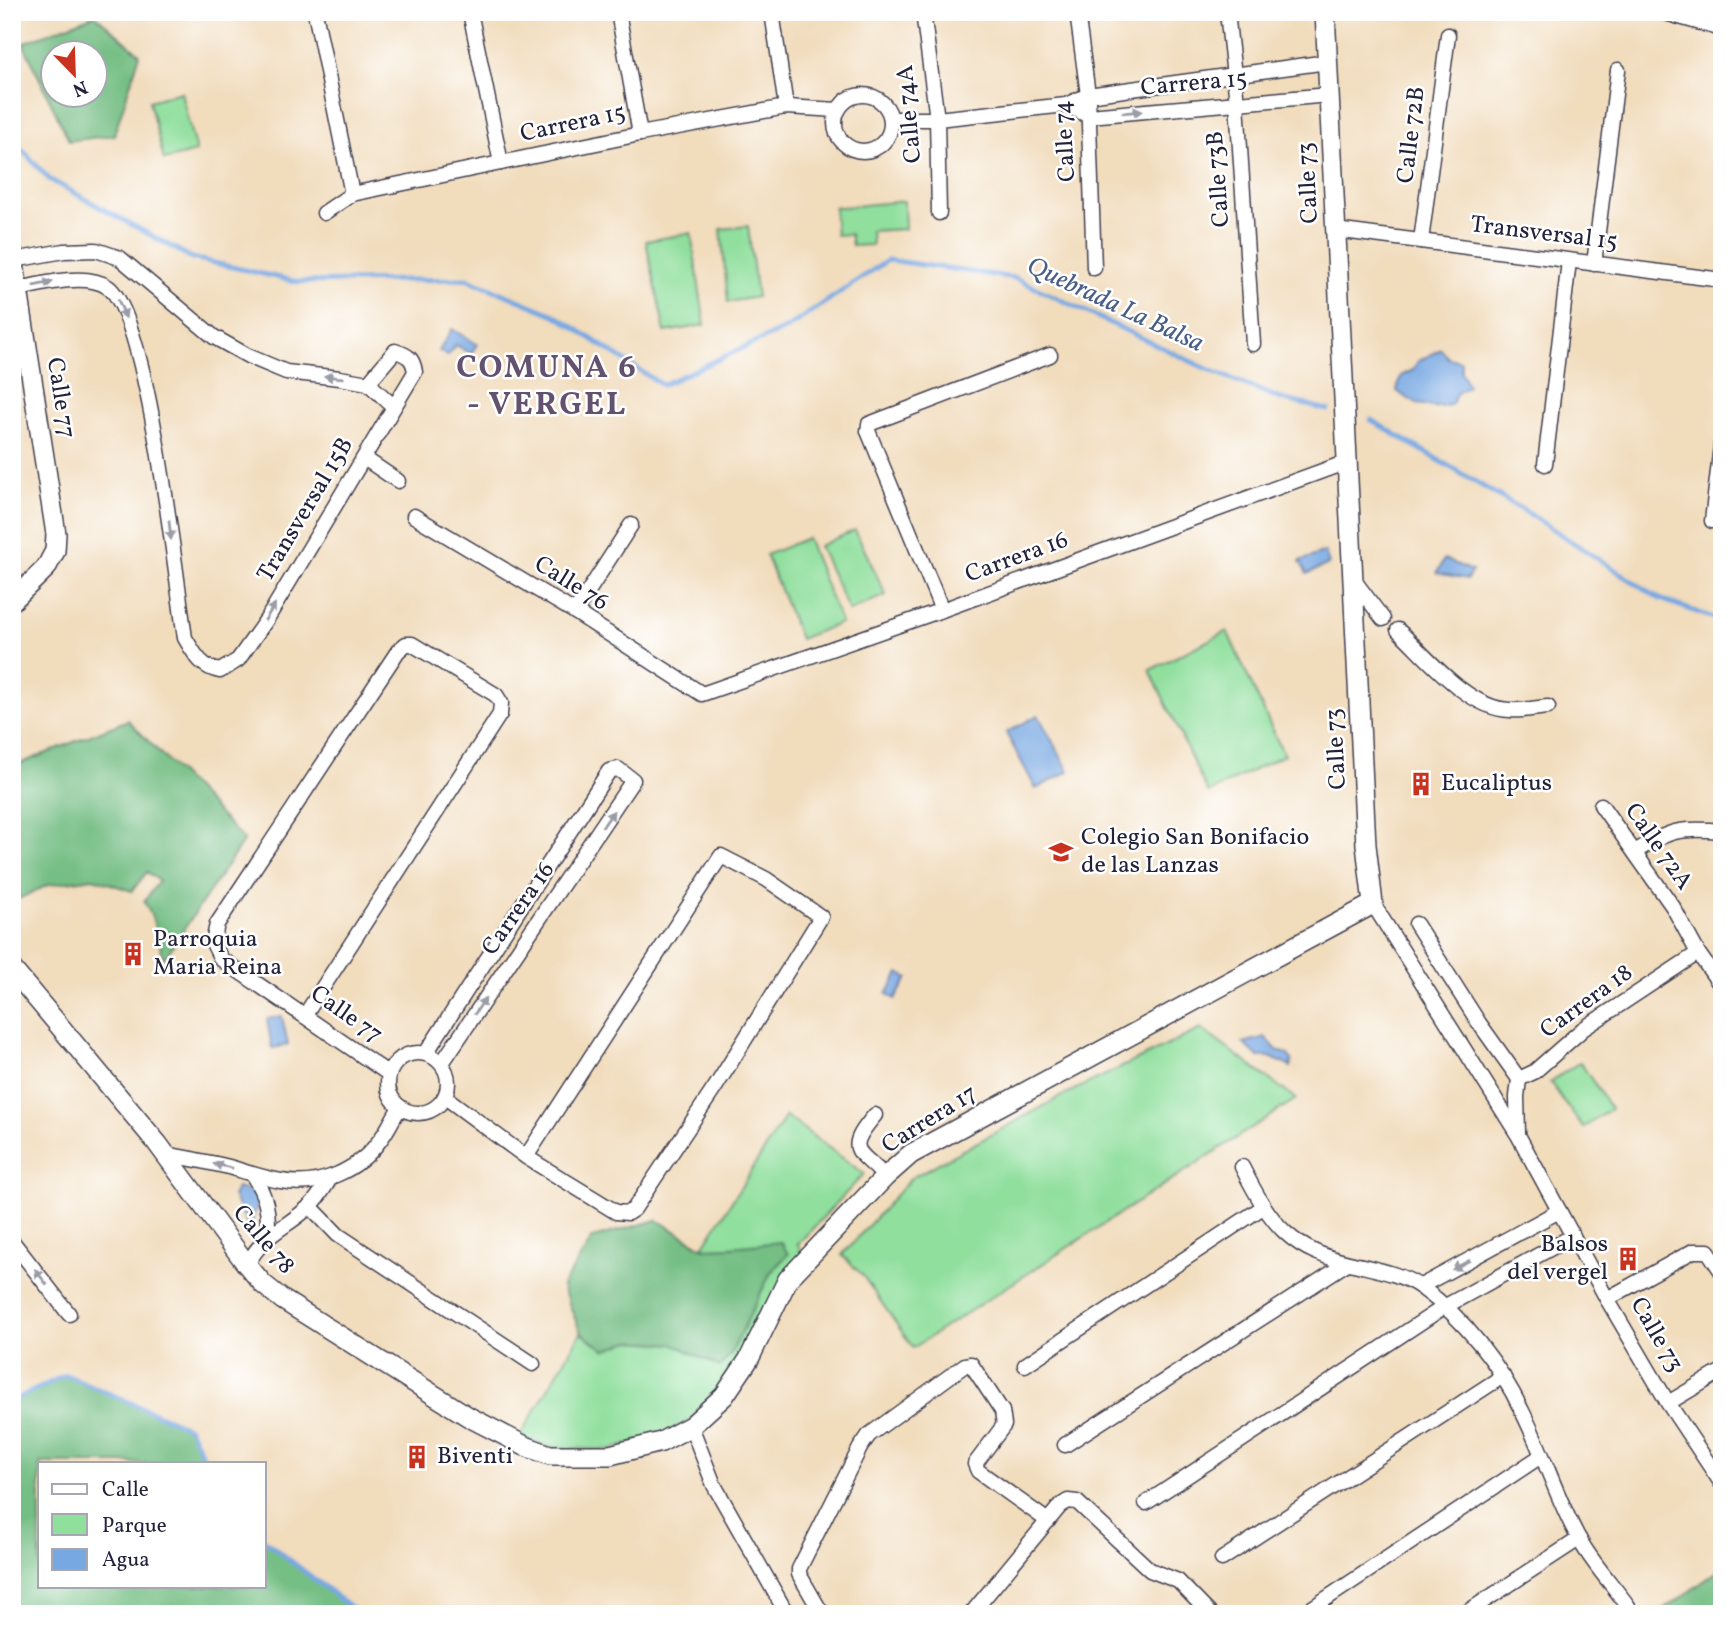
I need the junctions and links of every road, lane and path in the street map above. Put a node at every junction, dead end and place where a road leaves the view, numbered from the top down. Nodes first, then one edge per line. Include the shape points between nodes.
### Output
1 (314, 12) edge
2 (470, 12) edge
3 (618, 12) edge
4 (772, 12) edge
5 (923, 12) edge
6 (1077, 12) edge
7 (1227, 12) edge
8 (1325, 12) edge
9 (1661, 12) edge
10 (1722, 29) edge
11 (1448, 34) dead end
12 (1327, 62) junction
13 (1618, 70) dead end
14 (1234, 75) junction
15 (1329, 95) junction
16 (1088, 96) junction
17 (1237, 103) junction
18 (1066, 105) junction
19 (786, 107) junction
20 (838, 110) junction
21 (1089, 116) junction
22 (891, 118) junction
23 (937, 119) junction
24 (640, 134) junction
25 (501, 163) junction
26 (352, 194) junction
27 (324, 213) dead end
28 (939, 213) dead end
29 (1335, 230) junction
30 (1421, 242) junction
31 (13, 256) edge
32 (1569, 261) junction
33 (1594, 264) junction
34 (1094, 268) dead end
35 (1722, 280) edge
36 (19, 289) junction
37 (1253, 344) dead end
38 (1050, 355) dead end
39 (368, 383) junction
40 (393, 406) junction
41 (1722, 437) edge
42 (364, 458) junction
43 (1347, 462) junction
44 (1545, 464) dead end
45 (398, 481) dead end
46 (414, 516) dead end
47 (1712, 520) dead end
48 (631, 525) dead end
49 (1353, 579) junction
50 (12, 601) edge
51 (942, 610) junction
52 (575, 612) junction
53 (1383, 619) dead end
54 (1398, 630) dead end
55 (702, 694) joint
56 (1548, 707) dead end
57 (1601, 805) dead end
58 (1722, 831) edge
59 (1634, 852) junction
60 (1373, 904) junction
61 (1416, 924) dead end
62 (1698, 953) junction
63 (490, 954) junction
64 (508, 964) junction
65 (12, 969) edge
66 (1722, 988) edge
67 (305, 1016) junction
68 (426, 1053) junction
69 (442, 1063) junction
70 (389, 1074) junction
71 (1519, 1079) junction
72 (446, 1097) junction
73 (400, 1107) junction
74 (875, 1115) dead end
75 (1518, 1135) junction
76 (165, 1154) junction
77 (526, 1157) junction
78 (1242, 1167) dead end
79 (252, 1174) junction
80 (885, 1177) junction
81 (330, 1178) junction
82 (310, 1206) junction
83 (1263, 1207) junction
84 (1559, 1211) junction
85 (1573, 1236) junction
86 (267, 1237) junction
87 (14, 1248) edge
88 (1347, 1263) junction
89 (247, 1265) junction
90 (1722, 1272) edge
91 (1421, 1286) junction
92 (1607, 1299) junction
93 (1444, 1307) junction
94 (69, 1314) dead end
95 (533, 1364) dead end
96 (1025, 1364) dead end
97 (1722, 1371) edge
98 (1503, 1376) junction
99 (1668, 1403) junction
100 (691, 1426) junction
101 (1065, 1445) dead end
102 (550, 1455) joint
103 (1541, 1456) junction
104 (1722, 1484) edge
105 (1146, 1503) dead end
106 (1048, 1521) junction
107 (1579, 1539) junction
108 (1222, 1559) dead end
109 (787, 1614) edge
110 (826, 1614) edge
111 (971, 1614) edge
112 (1210, 1614) edge
113 (1303, 1614) edge
114 (1464, 1614) edge
115 (1631, 1614) edge

1 - 26 street
2 - 25 street
3 - 24 street
4 - 19 street
5 - 23 street, Calle 74A
6 - 16 street, Calle 74
7 - 14 street, Calle 73B
8 - 12 street, Calle 73
9 - 10 street
11 - 30 street, Calle 72B
12 - 14 street, Carrera 15
12 - 15 street, Calle 73
13 - 33 street
14 - 16 street, Carrera 15
14 - 17 street, Calle 73B
15 - 17 street, Carrera 15
15 - 29 street, Calle 73
16 - 18 street, Carrera 15
16 - 21 street, Calle 74
21 -> 17 street, Carrera 15
17 - 37 street, Calle 73B
18 - 21 street
18 - 23 street, Carrera 15
19 - 20 street, Carrera 15
19 - 24 street, Carrera 15
20 - 22 street via 851,98 868,95 883,103
20 - 22 street via 839,137 863,150 881,144 891,128
21 - 34 street, Calle 74
22 - 23 street, Carrera 15
23 - 28 street, Calle 74A
24 - 25 street, Carrera 15
25 - 26 street, Carrera 15
26 - 27 street, Carrera 15
29 - 30 street, Transversal 15
29 - 43 street, Calle 73
30 - 32 street, Transversal 15
31 - 36 street, Calle 77
39 -> 31 street via 285,372 248,356 214,337 120,258 96,250
32 - 33 street, Transversal 15
32 - 44 street
33 - 35 street, Transversal 15
36 -> 42 street, Transversal 15B via 67,280 96,282 108,287 121,302 142,365 159,452 185,638 209,670 220,671 238,660
36 - 50 street, Calle 77 via 56,534 55,551 46,568
38 - 51 street via 869,424
39 - 40 street
39 - 40 street, Transversal 15B via 395,351 407,355 415,372
40 - 42 street, Transversal 15B
41 - 47 street
42 - 45 street
43 - 49 street, Calle 73
43 - 51 street, Carrera 16
46 - 52 street, Calle 76
48 - 52 street
49 - 53 street
49 - 60 street, Calle 73
51 - 55 street, Carrera 16
52 - 55 street, Calle 76
54 - 56 street via 1461,690 1483,703 1508,710
57 - 59 street, Calle 72A
58 - 59 street via 1690,828 1658,836
59 - 62 street, Calle 72A via 1673,907
60 - 75 street, Calle 73
60 - 80 street, Carrera 17 via 911,1154
61 - 71 street
62 - 66 street, Calle 72A
62 - 71 street, Carrera 18 via 1583,1029 1534,1072
63 - 64 street
64 -> 63 street, Carrera 16 via 633,780 613,768
63 - 68 street, Carrera 16
69 -> 64 street, Carrera 16
65 - 76 street, Calle 78
67 - 67 street, Calle 77 via 500,714 496,695 412,644 402,647 217,924 213,943 221,959
67 - 70 street, Calle 77
68 - 69 street
68 - 70 street via 399,1059
69 - 72 street via 449,1079
70 - 73 street via 389,1092
71 - 75 street
72 - 73 street via 425,1113
72 - 77 street
73 - 81 street via 380,1141 354,1166
74 - 80 street via 860,1132 860,1156
75 - 84 street, Calle 73
79 -> 76 street
76 - 89 street, Calle 78
77 - 77 street via 721,856 766,879 821,917 634,1209 617,1212
78 - 83 street
79 - 81 street via 300,1183
79 - 86 street via 267,1204
80 - 100 street, Carrera 17 via 789,1279 743,1368 724,1396
81 - 82 street
82 - 86 street
82 - 95 street via 338,1235
83 - 88 street via 1292,1241
83 - 96 street
84 - 85 street, Calle 73
84 -> 91 street
85 - 92 street, Calle 73
85 - 93 street
86 - 89 street
94 -> 87 street
88 - 91 street via 1386,1271
88 - 101 street
89 - 102 street, Calle 78 via 283,1300 394,1372 469,1417
90 - 92 street via 1708,1251 1693,1251
91 - 93 street
92 - 99 street, Calle 73
93 - 98 street
93 - 105 street
97 - 99 street
98 - 103 street
98 - 108 street
99 - 104 street, Calle 73
100 - 102 street, Carrera 17 via 661,1442 610,1455
100 - 109 street via 713,1485
103 - 107 street
103 - 113 street
106 - 110 street via 978,1471 975,1464 1004,1425 1004,1418 971,1364 965,1364 869,1435 860,1448 799,1569
106 - 111 street
106 - 112 street via 1060,1506 1077,1502 1150,1570 1178,1581
107 - 114 street
107 - 115 street

